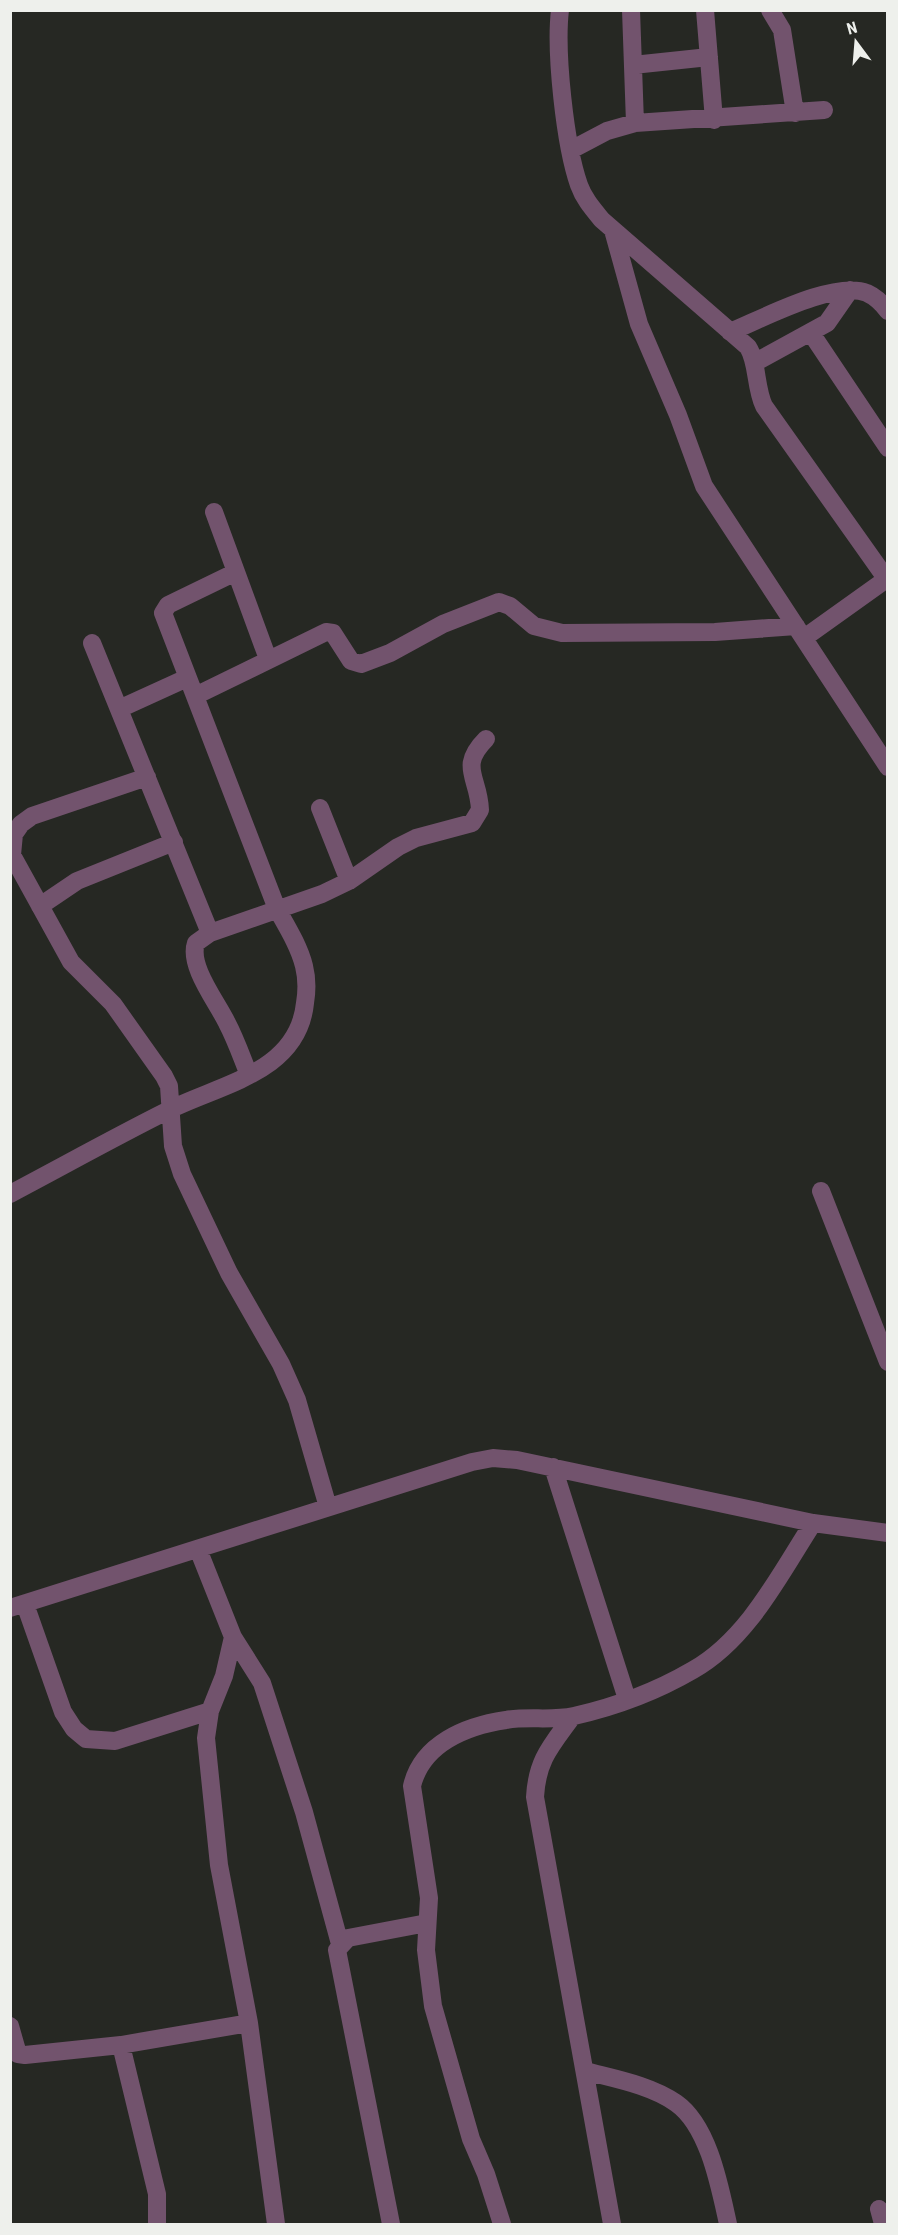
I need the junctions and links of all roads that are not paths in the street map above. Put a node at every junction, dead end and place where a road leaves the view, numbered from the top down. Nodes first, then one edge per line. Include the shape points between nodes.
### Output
1 (561, 10) edge
2 (631, 10) edge
3 (705, 10) edge
4 (770, 10) edge
5 (709, 57) junction
6 (633, 65) junction
7 (824, 110) dead end
8 (795, 113) junction
9 (714, 120) junction
10 (635, 123) junction
11 (571, 150) junction
12 (613, 230) junction
13 (850, 290) junction
14 (888, 311) edge
15 (730, 332) junction
16 (811, 333) junction
17 (754, 363) junction
18 (888, 447) edge
19 (214, 512) dead end
20 (236, 572) junction
21 (887, 579) edge
22 (800, 632) junction
23 (92, 643) dead end
24 (268, 659) junction
25 (187, 678) junction
26 (195, 696) junction
27 (119, 709) junction
28 (486, 740) dead end
29 (888, 768) edge
30 (147, 777) junction
31 (320, 808) dead end
32 (174, 842) junction
33 (350, 881) junction
34 (40, 906) junction
35 (277, 909) junction
36 (210, 933) junction
37 (249, 1075) junction
38 (169, 1110) junction
39 (821, 1191) dead end
40 (10, 1194) edge
41 (888, 1362) edge
42 (553, 1467) junction
43 (328, 1507) junction
44 (813, 1523) junction
45 (888, 1533) edge
46 (198, 1548) junction
47 (18, 1606) edge
48 (233, 1637) junction
49 (627, 1699) junction
50 (210, 1711) junction
51 (572, 1717) junction
52 (427, 1923) junction
53 (340, 1944) junction
54 (249, 2023) junction
55 (10, 2026) edge
56 (121, 2045) junction
57 (585, 2071) junction
58 (158, 2224) edge
59 (276, 2224) edge
60 (391, 2224) edge
61 (502, 2224) edge
62 (612, 2224) edge
63 (728, 2224) edge

1 - 11 street via 564,112
2 - 6 street
3 - 5 street
4 - 8 street via 782,30
5 - 6 street
5 - 9 street
6 - 10 street
7 - 8 street
8 - 9 street
9 - 10 street
10 - 11 street via 607,131
11 - 12 street via 586,199
12 - 15 street
12 - 22 street via 639,324 704,486
13 - 14 street via 867,293
13 - 15 street via 819,296
13 - 16 street via 834,317
15 - 17 street via 748,347
16 - 17 street
16 - 18 street
17 - 21 street via 756,387 764,406
19 - 20 street
20 - 24 street
20 - 25 street via 164,609
21 - 22 street
22 - 24 street via 562,633 534,626 499,602 444,624 369,663 351,661 330,632
22 - 29 street
23 - 27 street
24 - 26 street
25 - 26 street
25 - 27 street
26 - 35 street
27 - 30 street
28 - 33 street via 470,763 480,801 477,818 472,823 416,838
30 - 32 street
30 - 34 street via 43,810 21,824 14,834 12,855
31 - 33 street
32 - 34 street via 78,881
32 - 36 street
33 - 35 street
34 - 38 street via 75,967 113,1004 164,1076 169,1086
35 - 36 street
35 - 37 street via 305,968 304,1017 293,1042 272,1062
36 - 37 street via 196,943 194,956
37 - 38 street
38 - 40 street
38 - 43 street via 173,1146 182,1174 229,1273 297,1400
39 - 41 street
42 - 43 street via 493,1458
42 - 44 street
42 - 49 street
43 - 46 street
44 - 45 street
44 - 49 street via 744,1625 721,1650 693,1670
46 - 47 street
46 - 48 street
47 - 50 street via 63,1712 86,1739 115,1741
48 - 50 street
48 - 53 street via 262,1683 304,1812
49 - 51 street
50 - 54 street via 206,1738 219,1865
51 - 52 street via 507,1719 476,1726 424,1756 411,1786 429,1898
51 - 57 street via 536,1774 535,1797
52 - 53 street via 348,1938
52 - 61 street via 433,2006 471,2139
53 - 60 street via 338,1950
54 - 56 street
54 - 59 street
55 - 56 street via 18,2054
56 - 58 street via 157,2194
57 - 62 street
57 - 63 street via 653,2090 678,2104 695,2124 706,2146

